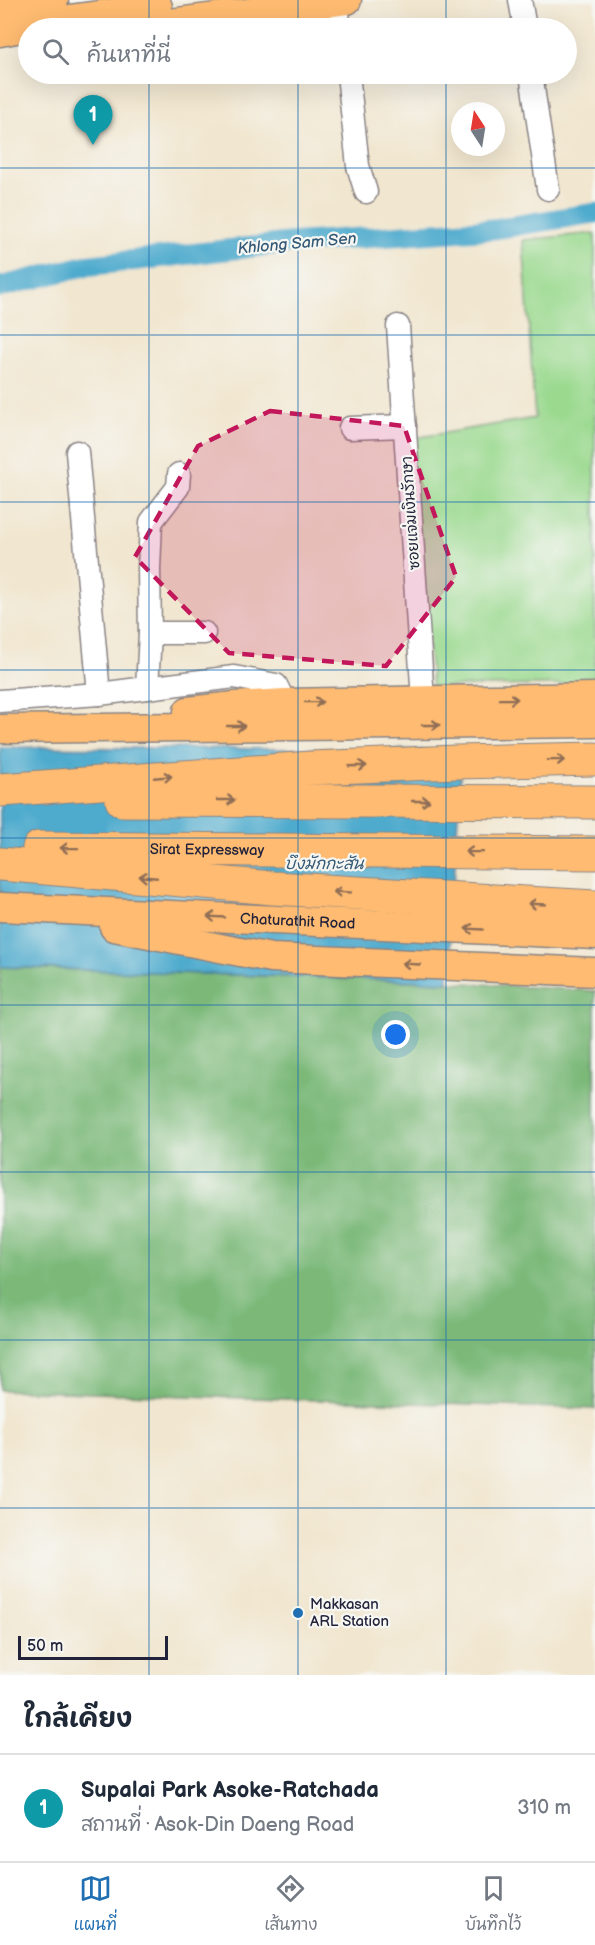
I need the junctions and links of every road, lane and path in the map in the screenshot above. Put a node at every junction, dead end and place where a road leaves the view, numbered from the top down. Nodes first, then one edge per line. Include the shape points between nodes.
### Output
1 (54, 0) edge
2 (204, 0) edge
3 (520, 0) edge
4 (0, 8) edge
5 (341, 10) edge
6 (76, 18) edge
7 (248, 18) edge
8 (523, 18) edge
9 (18, 29) edge
10 (0, 32) edge
11 (18, 43) edge
12 (0, 46) edge
13 (349, 84) edge
14 (532, 84) edge
15 (548, 189) dead end
16 (366, 192) dead end
17 (398, 326) dead end
18 (405, 426) junction
19 (350, 428) dead end
20 (77, 452) dead end
21 (179, 474) dead end
22 (150, 633) junction
23 (204, 633) dead end
24 (147, 688) junction
25 (99, 694) junction
26 (595, 697) edge
27 (423, 700) junction
28 (0, 701) edge
29 (285, 703) junction
30 (595, 723) edge
31 (52, 728) junction
32 (0, 729) edge
33 (595, 759) edge
34 (0, 790) edge
35 (0, 799) edge
36 (595, 802) edge
37 (0, 847) edge
38 (595, 853) edge
39 (0, 864) edge
40 (595, 907) edge
41 (10, 908) edge
42 (595, 935) edge
43 (595, 972) edge

1 - 4 main road
2 - 6 main road
3 - 8 street
5 - 7 main road
9 - 10 main road
11 - 12 main road
13 - 16 street via 358,166
14 - 15 street
17 - 18 street, ซอยแจ่มเงินรักษา
18 - 19 street
18 - 27 street, ซอยแจ่มเงินรักษา
20 - 25 street
21 - 22 street via 178,487 151,522
22 - 23 street
22 - 24 street
24 - 25 street
24 - 29 street via 234,677 276,685
25 - 28 street
27 -> 26 main road
29 -> 27 main road
29 - 31 main road
31 -> 30 main road
31 - 32 main road
34 -> 33 highway via 311,768
35 -> 36 highway
38 -> 37 highway, Sirat Expressway
40 -> 39 highway via 273,888
42 -> 41 main road, Chaturathit Road
43 -> 41 main road via 271,958

